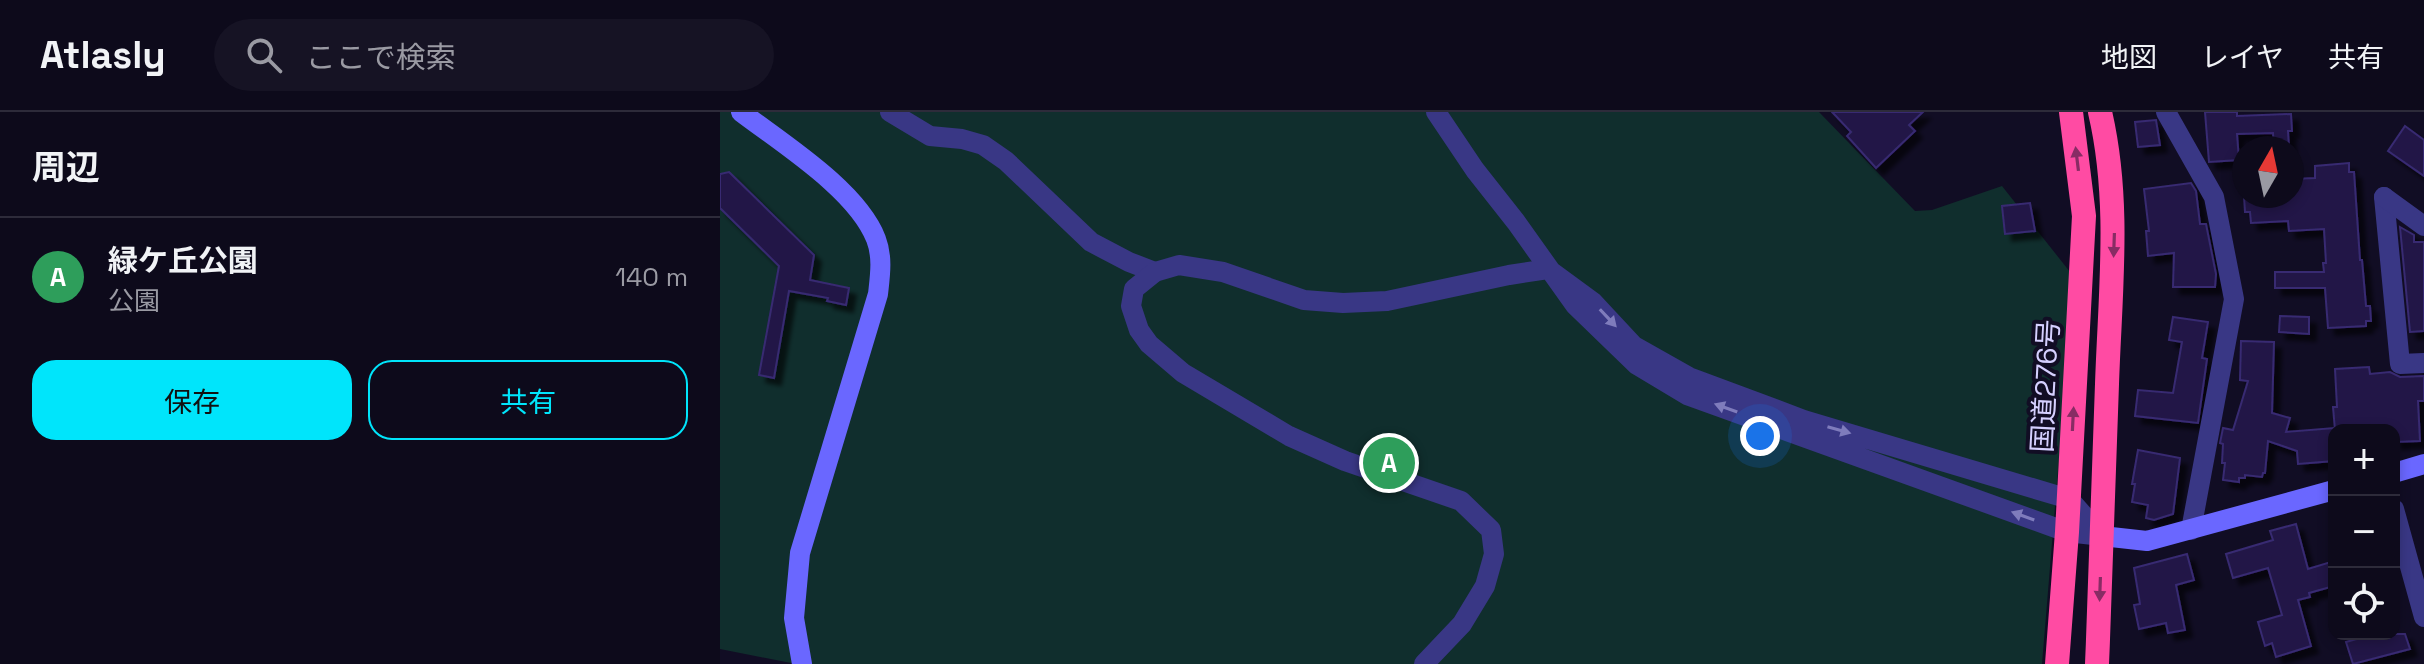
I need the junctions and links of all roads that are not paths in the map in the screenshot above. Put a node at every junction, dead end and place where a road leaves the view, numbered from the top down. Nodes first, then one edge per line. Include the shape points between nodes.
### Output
1 (741, 112) edge
2 (890, 112) edge
3 (1436, 112) edge
4 (2071, 112) edge
5 (2100, 112) edge
6 (2166, 112) edge
7 (2424, 226) edge
8 (1548, 269) junction
9 (1155, 272) junction
10 (2424, 363) edge
11 (2424, 464) edge
12 (2400, 471) edge
13 (2328, 492) edge
14 (2069, 499) junction
15 (2191, 530) junction
16 (2400, 531) edge
17 (2067, 532) junction
18 (2102, 536) junction
19 (2424, 617) edge
20 (802, 664) edge
21 (1424, 664) edge
22 (2057, 664) edge
23 (2097, 664) edge

1 - 20 street via 835,184 863,214 877,240 881,263 878,294 800,553 794,618
2 - 9 street via 930,136 983,145 1091,242
3 - 8 street
14 -> 4 highway, 国道276号 via 2084,216
5 -> 18 highway via 2114,235
6 - 15 street via 2214,197 2234,299
7 - 10 street via 2384,197 2400,364
8 - 9 street via 1387,301 1343,303 1304,300 1223,272 1179,265
8 -> 14 street via 1593,302 1634,346 1689,377 1804,420
17 -> 8 street via 1687,395 1637,365 1575,305
9 - 21 street via 1134,289 1131,306 1149,344 1183,373 1289,436 1461,501 1491,530 1494,554 1485,586 1462,624
11 - 12 street
13 - 15 street
14 - 17 highway, 国道276号
14 - 18 street
15 - 18 street via 2147,541
16 - 19 street
17 - 18 street
17 - 22 highway, 国道276号
18 -> 23 highway

